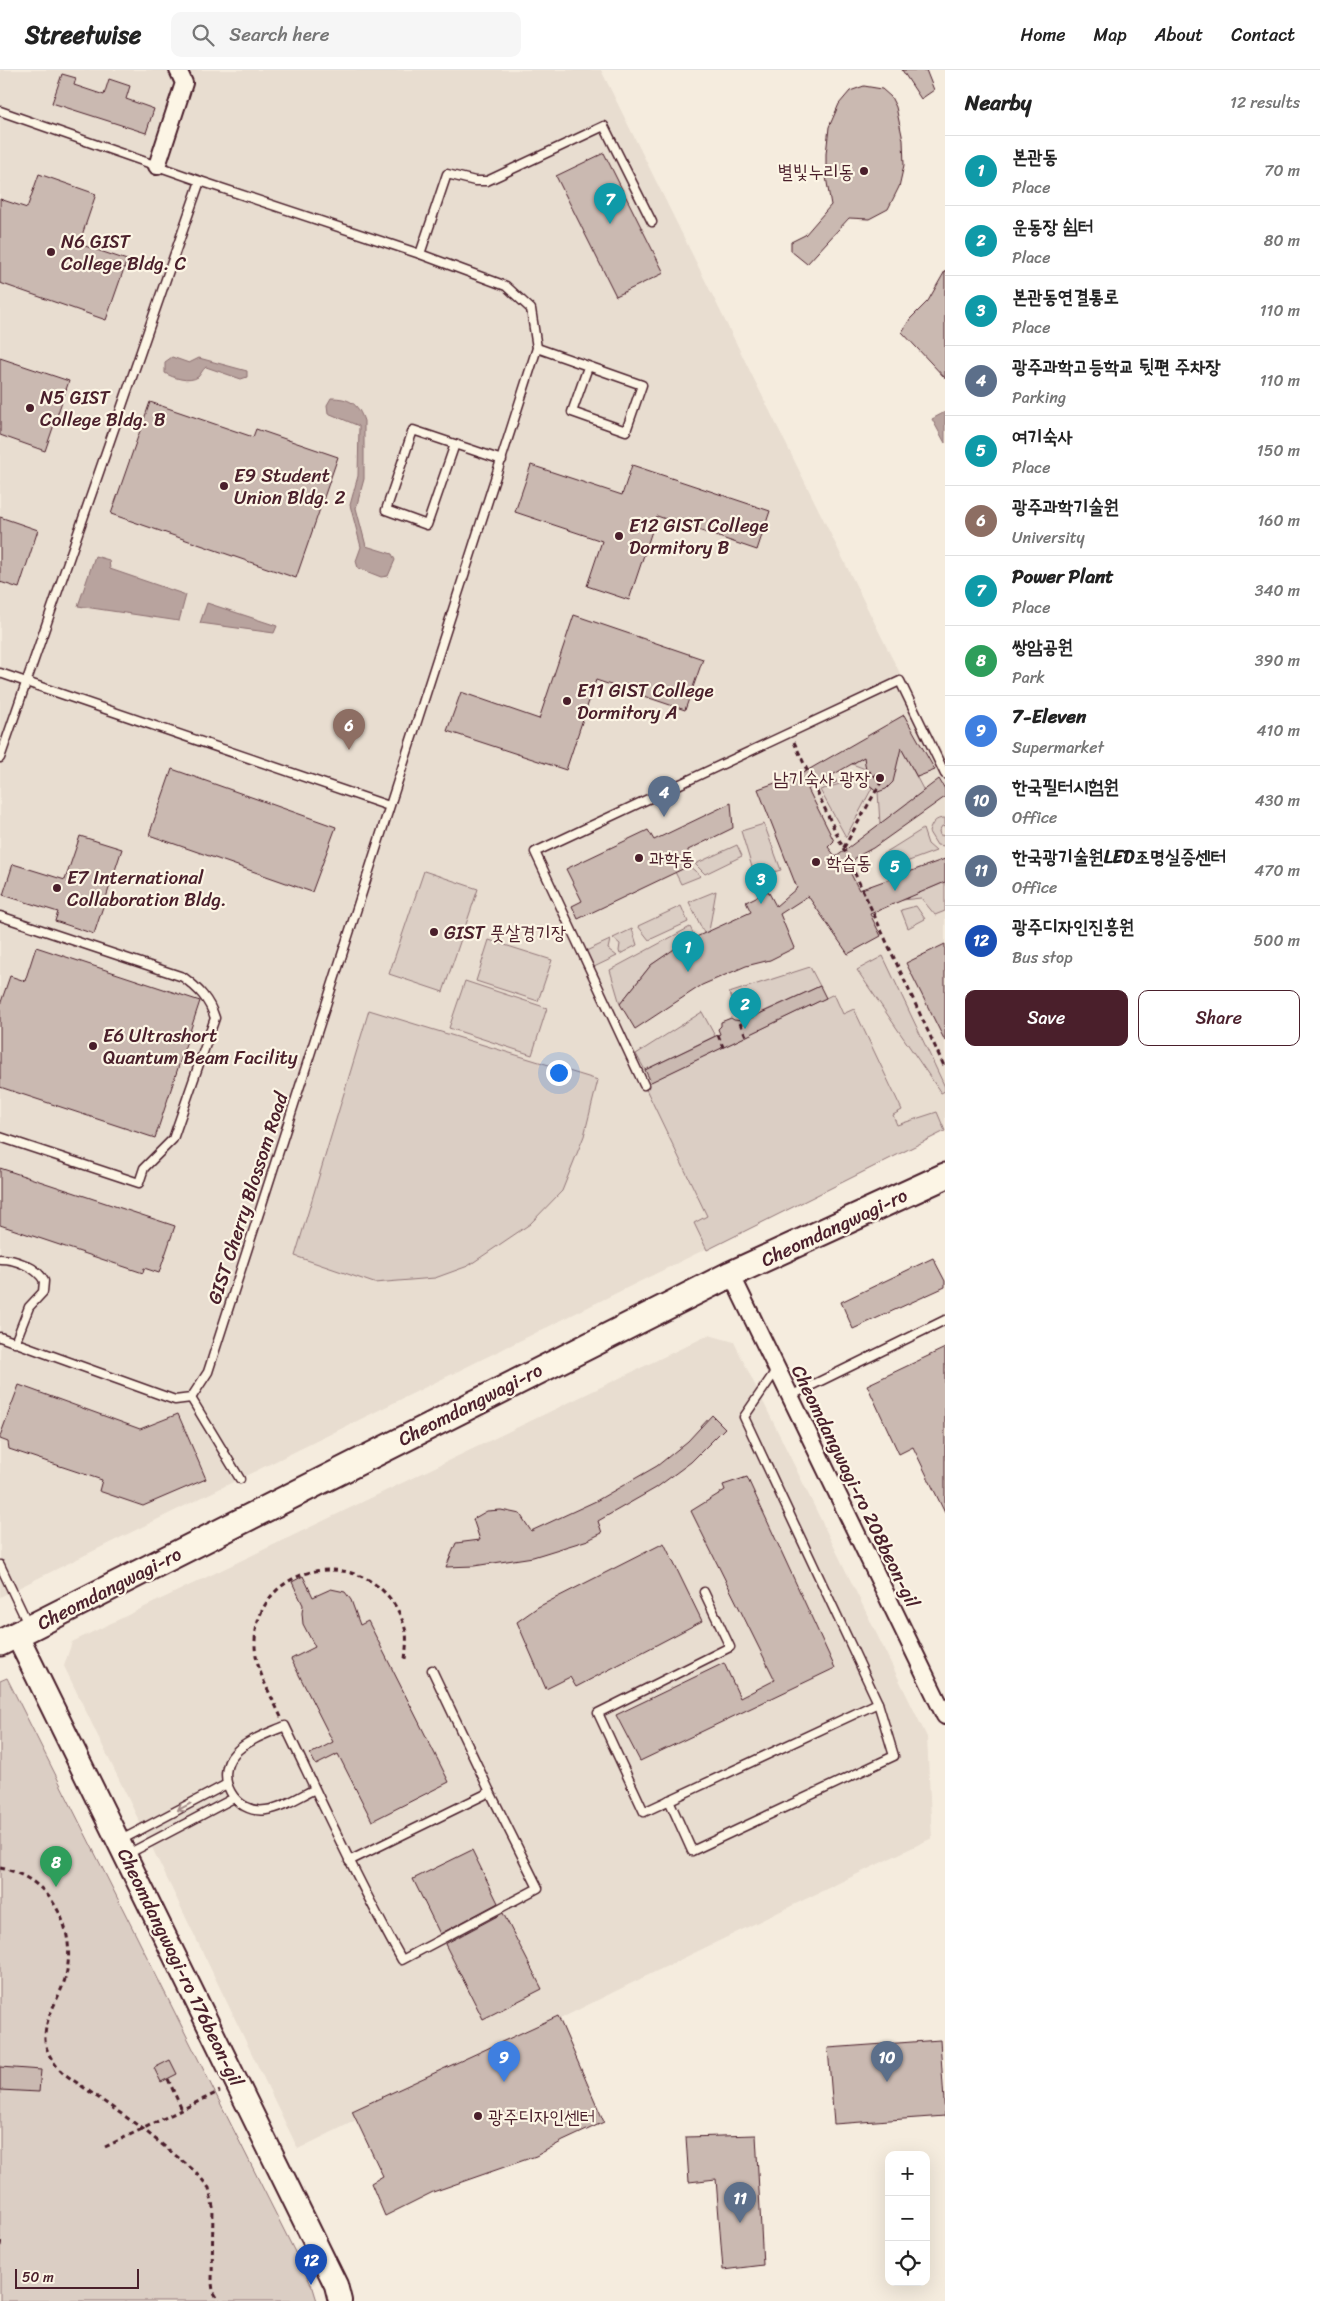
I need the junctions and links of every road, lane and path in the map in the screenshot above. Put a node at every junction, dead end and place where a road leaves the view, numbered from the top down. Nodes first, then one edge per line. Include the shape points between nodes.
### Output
1 (178, 70) edge
2 (0, 111) edge
3 (157, 166) junction
4 (200, 181) junction
5 (652, 222) dead end
6 (420, 254) junction
7 (537, 348) junction
8 (588, 367) junction
9 (455, 444) junction
10 (502, 460) junction
11 (0, 673) edge
12 (26, 682) junction
13 (789, 732) junction
14 (0, 758) edge
15 (945, 774) edge
16 (814, 787) junction
17 (389, 806) junction
18 (843, 848) junction
19 (0, 916) edge
20 (740, 1023) dead end
21 (718, 1035) dead end
22 (746, 1036) dead end
23 (723, 1047) dead end
24 (945, 1068) edge
25 (644, 1086) dead end
26 (0, 1137) edge
27 (945, 1176) edge
28 (0, 1259) edge
29 (731, 1274) junction
30 (945, 1320) edge
31 (0, 1337) edge
32 (15, 1342) junction
33 (777, 1369) junction
34 (790, 1396) junction
35 (191, 1398) junction
36 (240, 1479) dead end
37 (0, 1565) edge
38 (704, 1592) dead end
39 (16, 1635) edge
40 (405, 1659) dead end
41 (432, 1670) dead end
42 (878, 1703) junction
43 (945, 1716) edge
44 (285, 1726) junction
45 (227, 1784) junction
46 (315, 1789) junction
47 (490, 1792) junction
48 (234, 1798) junction
49 (669, 1800) junction
50 (123, 1848) junction
51 (349, 1860) junction
52 (0, 1868) edge
53 (168, 2079) dead end
54 (220, 2092) dead end
55 (182, 2110) junction
56 (143, 2129) junction
57 (104, 2147) dead end
58 (1, 2237) dead end
59 (0, 2246) edge
60 (219, 2301) edge
61 (340, 2301) edge

1 - 3 street via 184,83
2 - 3 lane
3 - 4 lane
4 - 6 lane
4 - 12 lane
5 - 6 lane via 604,126 487,181 447,174
6 - 7 lane via 506,286 531,309
7 - 8 lane
7 - 10 lane, GIST Cherry Blossom Road
8 - 8 lane via 642,385 626,431 572,412
9 - 9 lane via 413,430 386,510 428,525
9 - 10 lane
10 - 17 lane, GIST Cherry Blossom Road
11 - 12 lane
12 - 14 lane
12 - 17 lane
13 - 15 lane via 900,681
13 - 16 path
13 - 25 lane via 535,852
16 - 18 path
16 - 18 path via 872,772 881,782
17 - 35 lane, GIST Cherry Blossom Road via 208,1372
18 - 24 path
19 - 26 lane via 183,977 200,989 211,1004 215,1018 174,1139 144,1168 139,1183
20 - 22 path
21 - 23 path
27 - 29 main road, Cheomdangwagi-ro
28 - 32 lane via 34,1270 44,1281 43,1292 29,1308
29 - 33 street, Cheomdangwagi-ro 208beon-gil
29 - 39 main road, Cheomdangwagi-ro
30 - 34 lane
31 - 32 lane
32 - 35 lane via 175,1400
33 - 34 street, Cheomdangwagi-ro 208beon-gil
33 - 42 lane via 744,1417
34 - 43 street, Cheomdangwagi-ro 208beon-gil
35 - 36 lane
37 - 39 lane
38 - 49 lane via 730,1647 598,1713 644,1812
39 - 50 street, Cheomdangwagi-ro 176beon-gil
40 - 44 path via 406,1634 399,1611 385,1591 365,1576 340,1569 316,1570 292,1579 273,1595 260,1617 255,1641 258,1666
41 - 47 lane
42 - 49 lane
42 - 49 lane via 894,1756 692,1851
44 - 45 lane via 241,1747 228,1765
44 - 46 lane
45 - 48 lane
45 -> 50 lane
46 - 48 lane via 265,1811 242,1806
46 - 51 lane
47 - 51 lane
47 - 51 lane via 538,1888 402,1960
48 - 50 lane
50 - 61 street, Cheomdangwagi-ro 176beon-gil via 336,2285
52 - 56 path via 28,1876 47,1893 61,1915 67,1941 67,1968 46,2029 45,2040 50,2056 63,2073
53 - 55 path
54 - 55 path
55 - 56 path
56 - 57 path
56 - 60 path via 196,2172 209,2188 213,2207 212,2283
58 - 59 path

